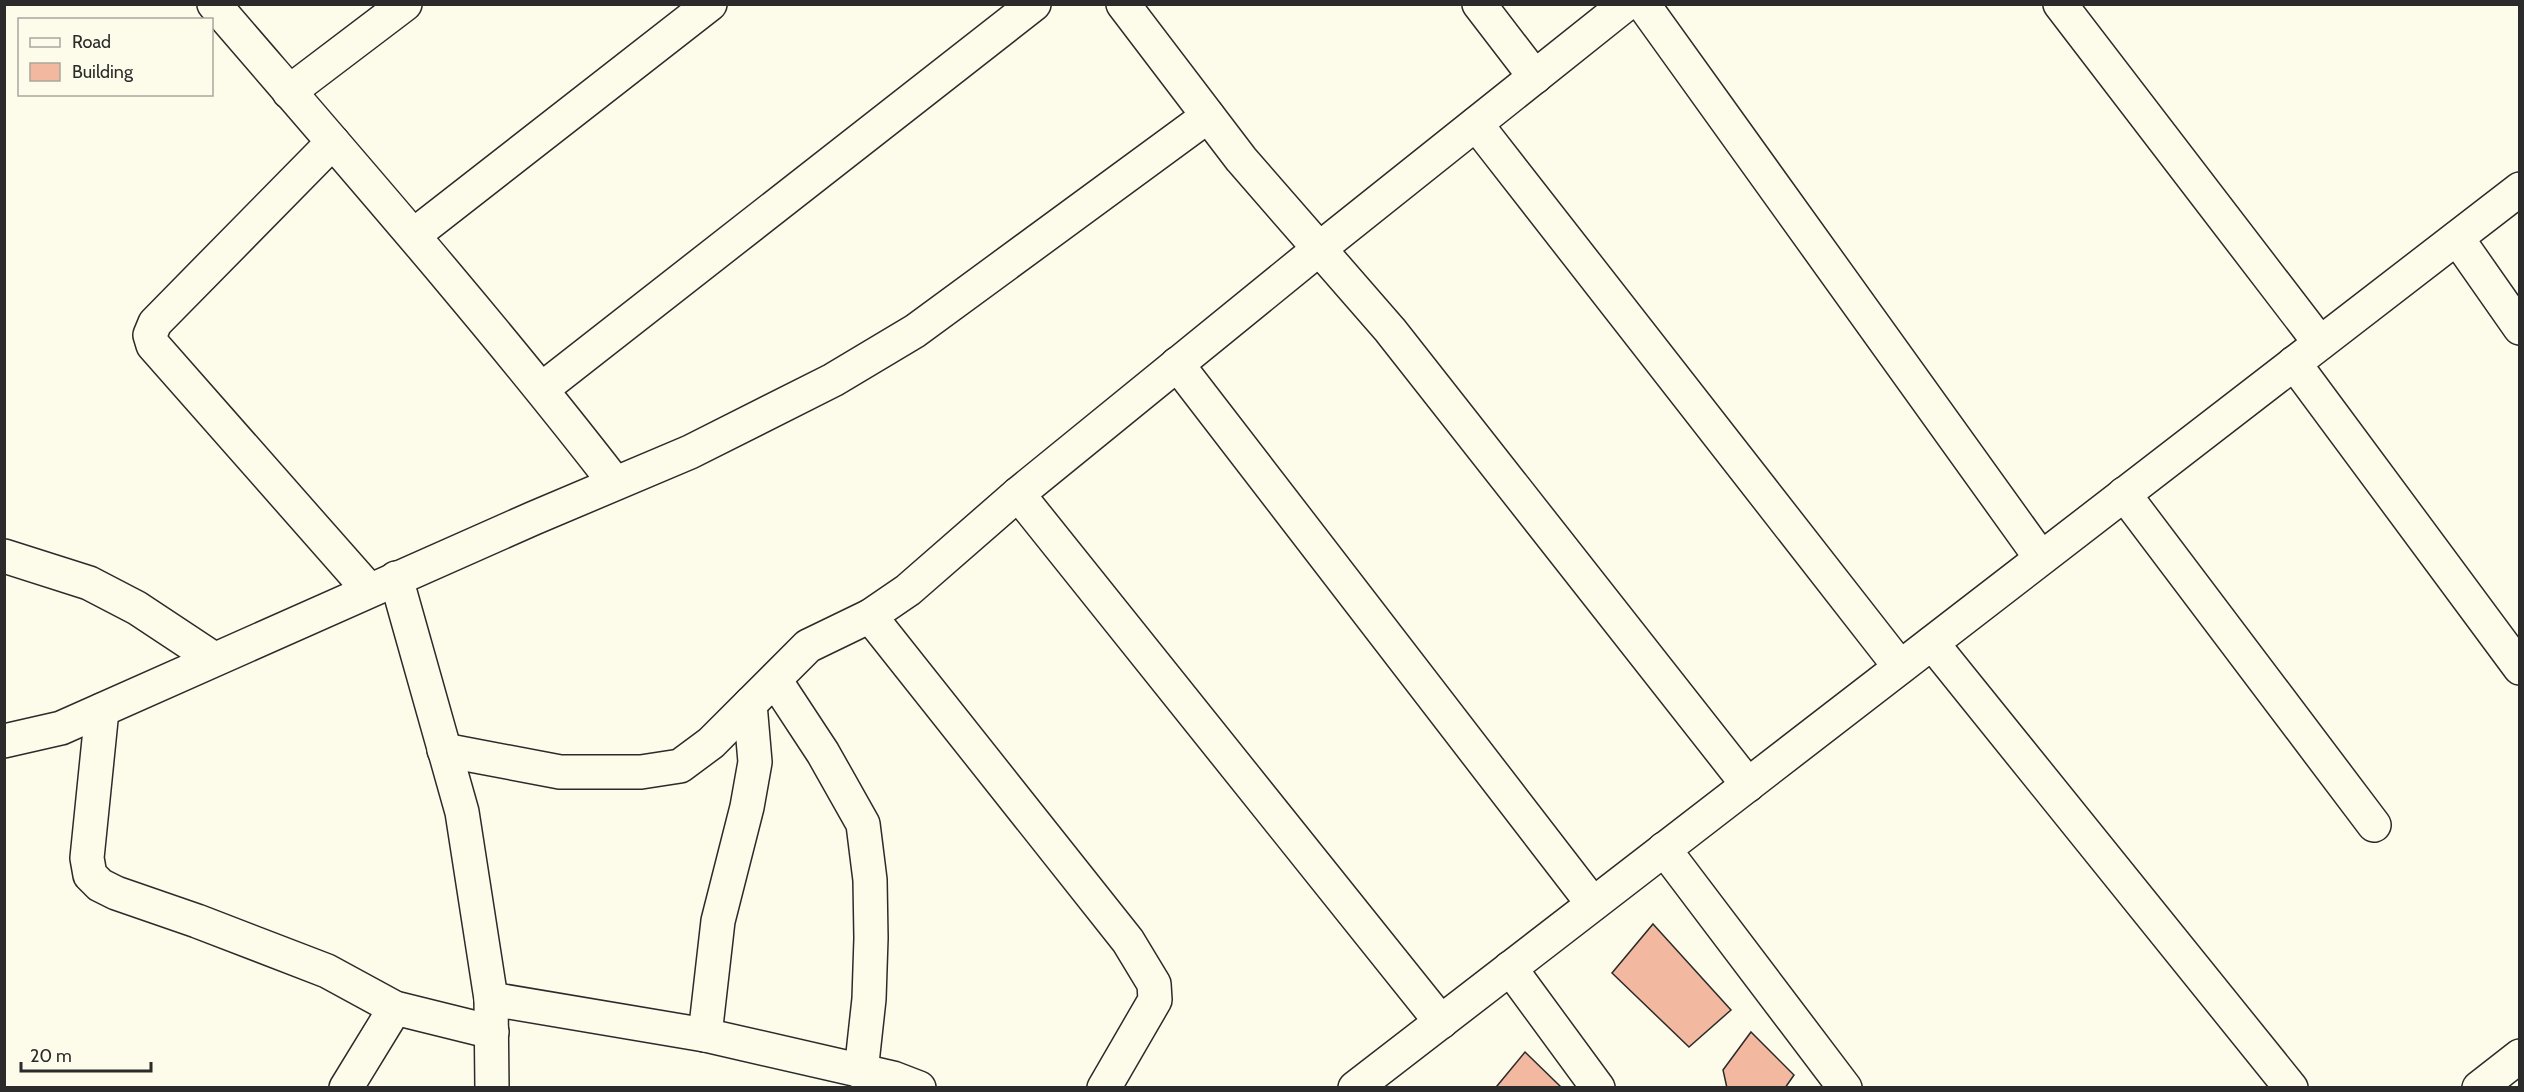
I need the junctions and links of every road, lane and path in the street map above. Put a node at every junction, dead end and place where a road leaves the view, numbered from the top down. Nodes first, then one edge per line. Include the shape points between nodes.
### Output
1 (214, 4) edge
2 (405, 4) edge
3 (710, 4) edge
4 (1034, 4) edge
5 (1123, 4) edge
6 (1479, 4) edge
7 (1626, 4) edge
8 (1643, 4) edge
9 (2060, 4) edge
10 (1535, 77) junction
11 (290, 92) junction
12 (1208, 116) junction
13 (1476, 124) junction
14 (333, 142) junction
15 (2520, 189) edge
16 (414, 236) junction
17 (2457, 238) junction
18 (1319, 249) junction
19 (2520, 328) edge
20 (2320, 343) junction
21 (2294, 363) junction
22 (1177, 364) junction
23 (542, 389) junction
24 (615, 483) junction
25 (1018, 494) junction
26 (2124, 494) junction
27 (4, 556) edge
28 (2041, 558) junction
29 (383, 584) junction
30 (870, 616) junction
31 (1932, 643) junction
32 (214, 659) junction
33 (1900, 667) junction
34 (2520, 668) edge
35 (775, 680) junction
36 (750, 704) junction
37 (102, 710) junction
38 (4, 741) edge
39 (444, 750) junction
40 (1748, 785) junction
41 (2374, 825) dead end
42 (1664, 849) junction
43 (1593, 904) junction
44 (1510, 968) junction
45 (491, 999) junction
46 (395, 1008) junction
47 (1441, 1022) junction
48 (492, 1032) junction
49 (705, 1035) junction
50 (2520, 1056) edge
51 (861, 1072) junction
52 (346, 1088) edge
53 (492, 1088) edge
54 (918, 1088) edge
55 (1104, 1088) edge
56 (1355, 1088) edge
57 (1598, 1088) edge
58 (1845, 1088) edge
59 (2291, 1088) edge
60 (2479, 1088) edge

1 - 11 street
2 - 11 street
3 - 16 street
4 - 23 street
5 - 12 street
6 - 10 street
7 - 10 street
8 - 28 street
9 - 20 street
10 - 13 street
11 - 14 street
12 - 18 street
12 - 24 street via 915,331 833,380 690,452
13 - 18 street
13 - 33 street
14 - 16 street
14 - 29 street via 155,323 150,335 153,345
15 - 17 street
16 - 23 street
17 - 19 street
17 - 20 street
18 - 22 street
18 - 40 street via 1390,330
20 - 21 street
21 - 26 street
21 - 34 street
22 - 25 street
22 - 43 street
23 - 24 street
24 - 29 street
25 - 30 street via 908,590
25 - 47 street
26 - 28 street
26 - 41 street
27 - 32 street via 89,583 137,608
28 - 31 street
29 - 32 street
29 - 39 street
30 - 35 street via 808,646
30 - 55 street via 1128,941 1154,984 1155,1000
31 - 33 street
31 - 59 street
32 - 37 street
33 - 40 street
35 - 36 street
35 - 51 street via 863,824 870,880 871,938
36 - 39 street via 680,766 641,772 560,772
36 - 49 street via 755,762 718,921
37 - 38 street via 61,728
37 - 46 street via 87,858 90,875 116,894 327,971
39 - 45 street via 462,812
40 - 42 street
42 - 43 street
42 - 58 street
43 - 44 street
44 - 47 street
44 - 57 street
45 - 48 street
45 - 49 street
46 - 48 street
46 - 52 street
47 - 56 street
48 - 53 street
49 - 51 street
50 - 60 street
51 - 54 street

